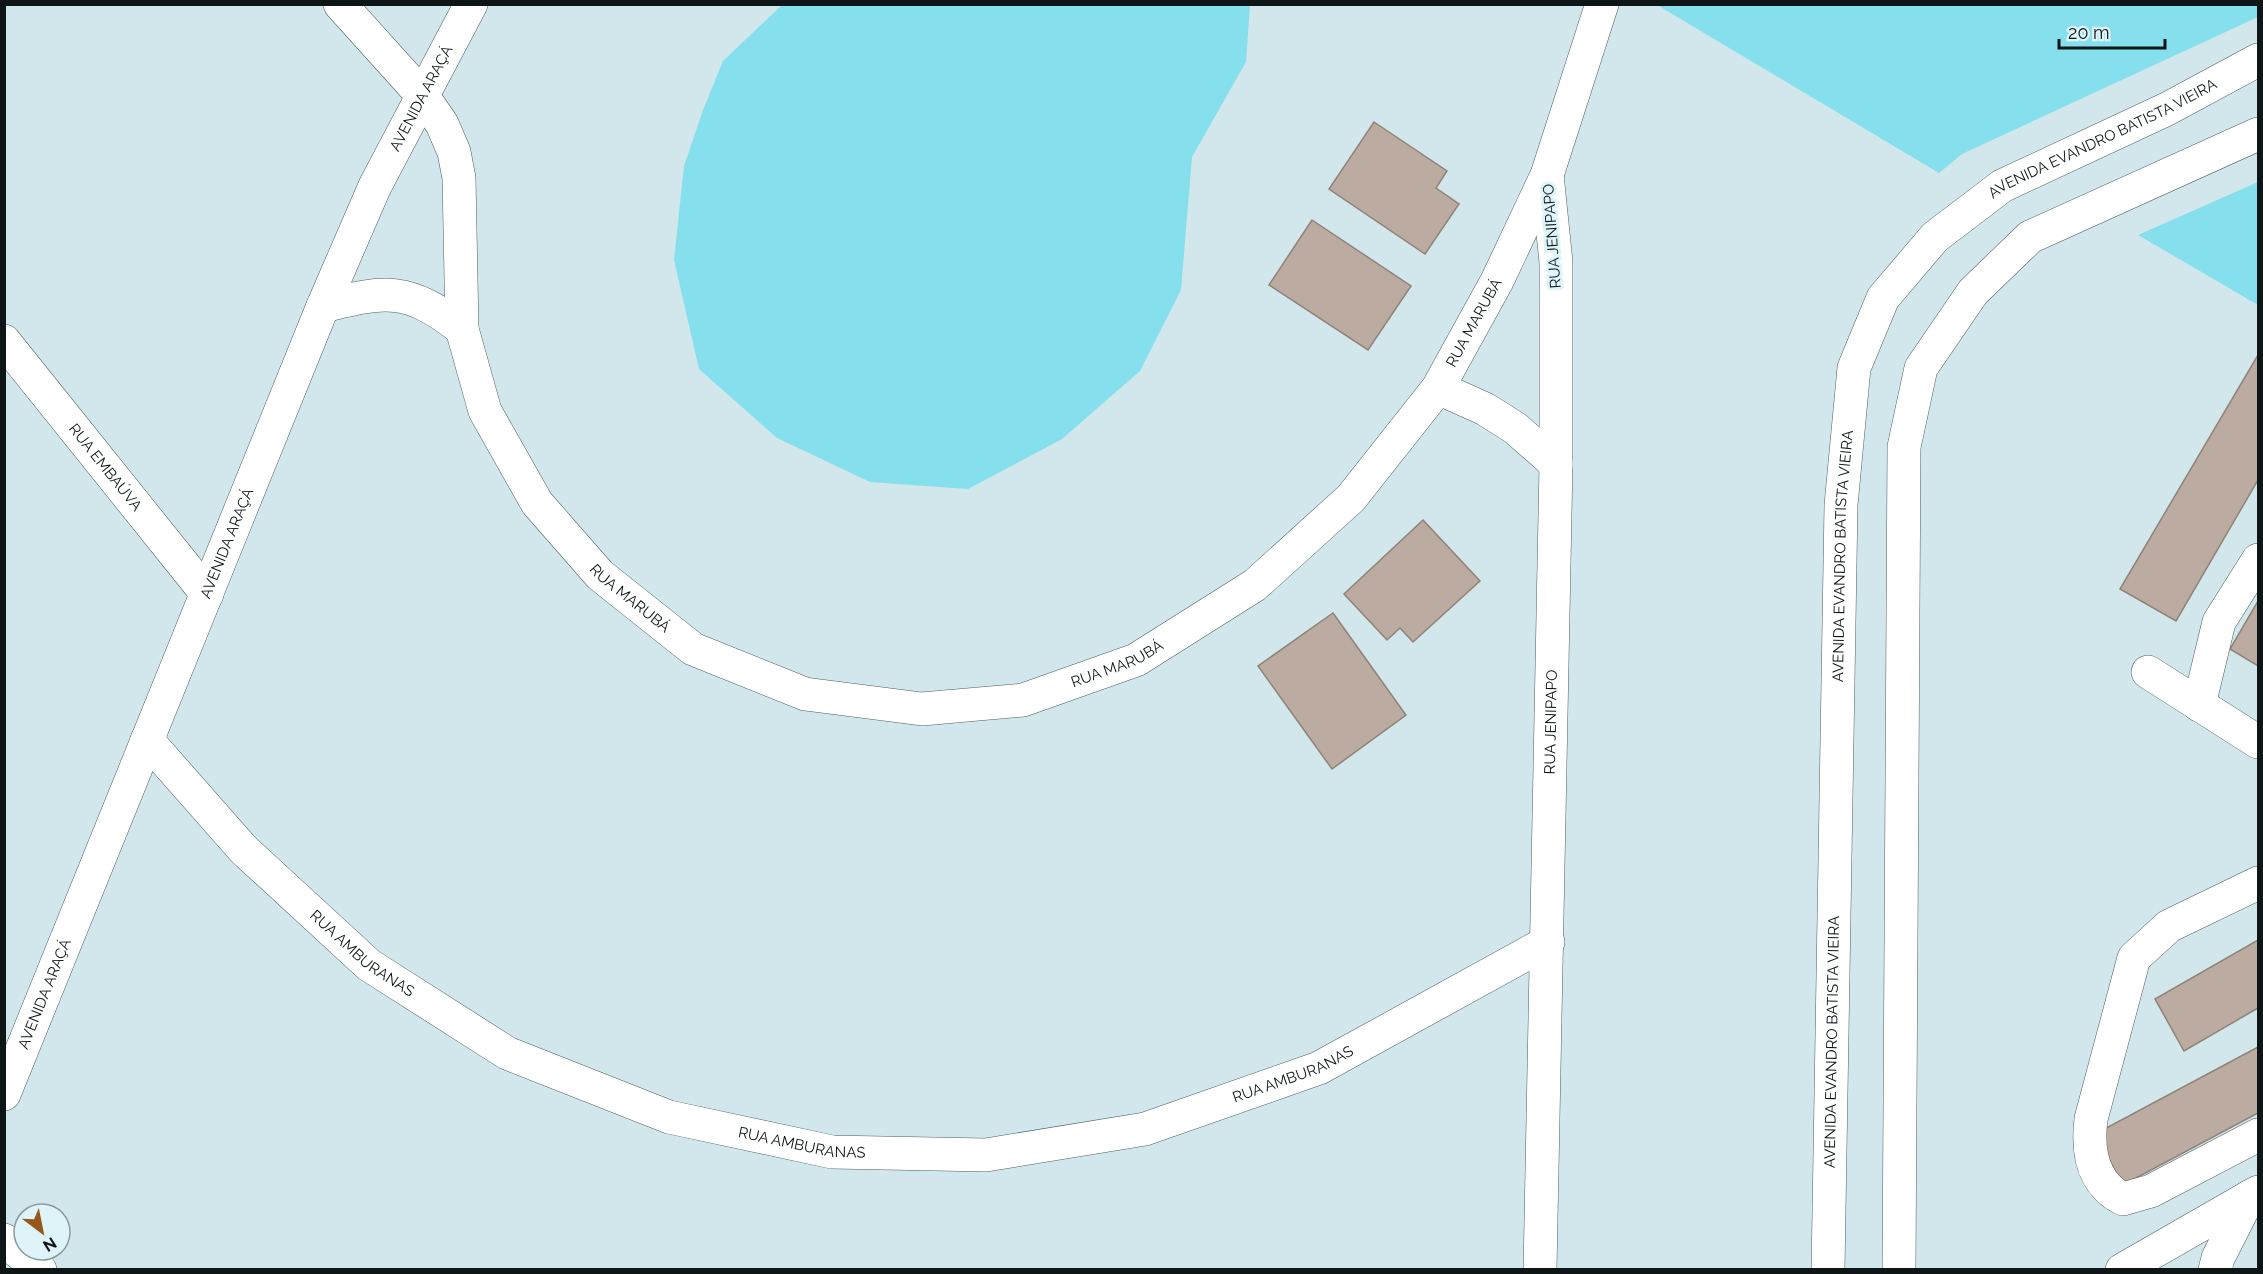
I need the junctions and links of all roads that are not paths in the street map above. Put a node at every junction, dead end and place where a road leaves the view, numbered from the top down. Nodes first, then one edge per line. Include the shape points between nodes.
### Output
1 (340, 4) edge
2 (471, 4) edge
3 (1602, 4) edge
4 (2259, 60) edge
5 (422, 95) junction
6 (2259, 134) edge
7 (1547, 175) junction
8 (323, 306) junction
9 (462, 329) junction
10 (4, 341) edge
11 (1438, 388) junction
12 (1556, 464) junction
13 (2259, 560) edge
14 (207, 594) junction
15 (2148, 672) dead end
16 (2199, 705) junction
17 (147, 740) junction
18 (2259, 742) edge
19 (2259, 883) edge
20 (1548, 942) junction
21 (4, 1094) edge
22 (2259, 1135) edge
23 (2254, 1194) edge
24 (4, 1240) edge
25 (39, 1269) edge
26 (1540, 1269) edge
27 (1828, 1269) edge
28 (1899, 1269) edge
29 (2122, 1269) edge
30 (2215, 1269) edge

1 - 5 street, RUA MARUBÁ
2 - 5 street, AVENIDA ARAÇÁ
3 - 7 street, RUA MARUBÁ
4 - 27 street, AVENIDA EVANDRO BATISTA VIEIRA via 2167,109 2002,186 1935,237 1883,298 1854,368 1841,505
5 - 8 street, AVENIDA ARAÇÁ via 375,186
5 - 9 street, RUA MARUBÁ via 442,124 454,152 459,178
6 - 28 street via 2030,237 1972,292 1921,368 1904,447
7 - 11 street, RUA MARUBÁ via 1497,281
7 - 12 street, RUA JENIPAPO via 1556,262
8 - 9 street via 359,297 400,295 433,306
8 - 14 street, AVENIDA ARAÇÁ
9 - 11 street, RUA MARUBÁ via 490,421 537,503 600,575 693,649 805,694 922,709 1023,700 1146,654 1255,585 1351,498
10 - 14 street, RUA EMBAÚVA
11 - 12 street via 1485,409 1515,428
12 - 20 street, RUA JENIPAPO
13 - 16 street via 2219,622
14 - 17 street, AVENIDA ARAÇÁ
15 - 16 street
16 - 18 street
17 - 20 street, RUA AMBURANAS via 243,850 369,965 507,1053 669,1118 832,1152 986,1155 1145,1129 1319,1068
17 - 21 street, AVENIDA ARAÇÁ
19 - 22 street via 2169,926 2134,958 2091,1119 2088,1145 2098,1175 2111,1192 2123,1199 2151,1191
20 - 26 street, RUA JENIPAPO
23 - 29 street
23 - 30 street
24 - 25 street

